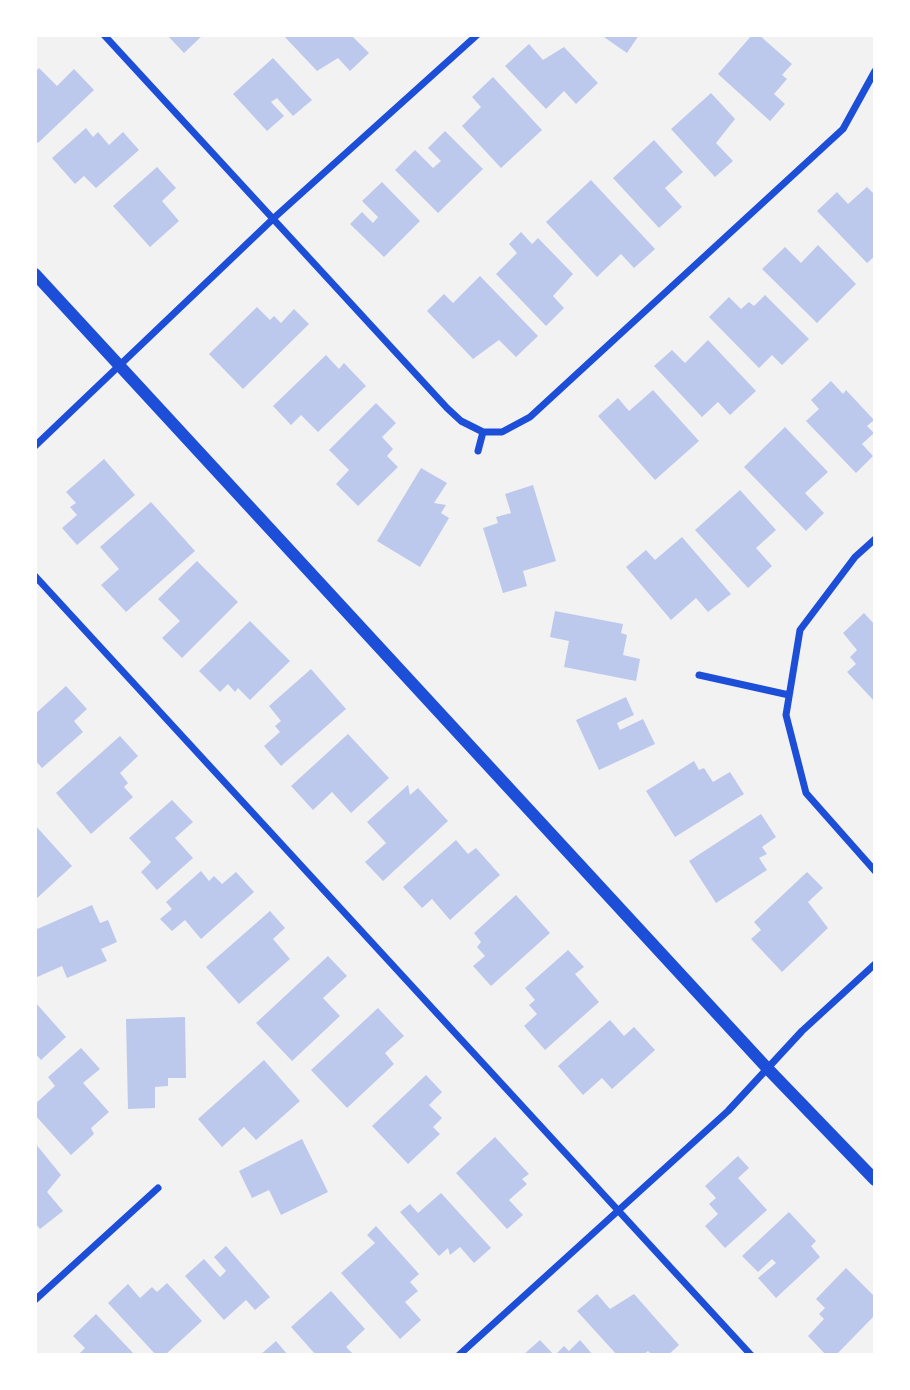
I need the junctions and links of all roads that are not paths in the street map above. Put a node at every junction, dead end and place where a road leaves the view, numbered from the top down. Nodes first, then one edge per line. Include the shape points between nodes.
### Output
1 (104, 35) edge
2 (477, 35) edge
3 (875, 71) edge
4 (275, 217) junction
5 (35, 274) edge
6 (120, 366) junction
7 (483, 432) junction
8 (35, 446) edge
9 (478, 452) dead end
10 (875, 538) edge
11 (35, 576) edge
12 (699, 675) dead end
13 (789, 695) junction
14 (875, 871) edge
15 (875, 964) edge
16 (767, 1068) junction
17 (875, 1180) edge
18 (158, 1188) dead end
19 (618, 1211) junction
20 (35, 1300) edge
21 (459, 1355) edge
22 (751, 1355) edge

1 - 4 street
2 - 4 street
3 - 7 street via 843,129 530,417 502,432
4 - 6 street
4 - 7 street via 447,408
5 - 6 street
6 - 8 street
6 - 16 street
7 - 9 street
10 - 13 street via 800,630
11 - 19 street
12 - 13 street
13 - 14 street via 786,715 806,793
15 - 16 street
16 - 17 street
16 - 19 street via 728,1111
18 - 20 street
19 - 21 street
19 - 22 street

